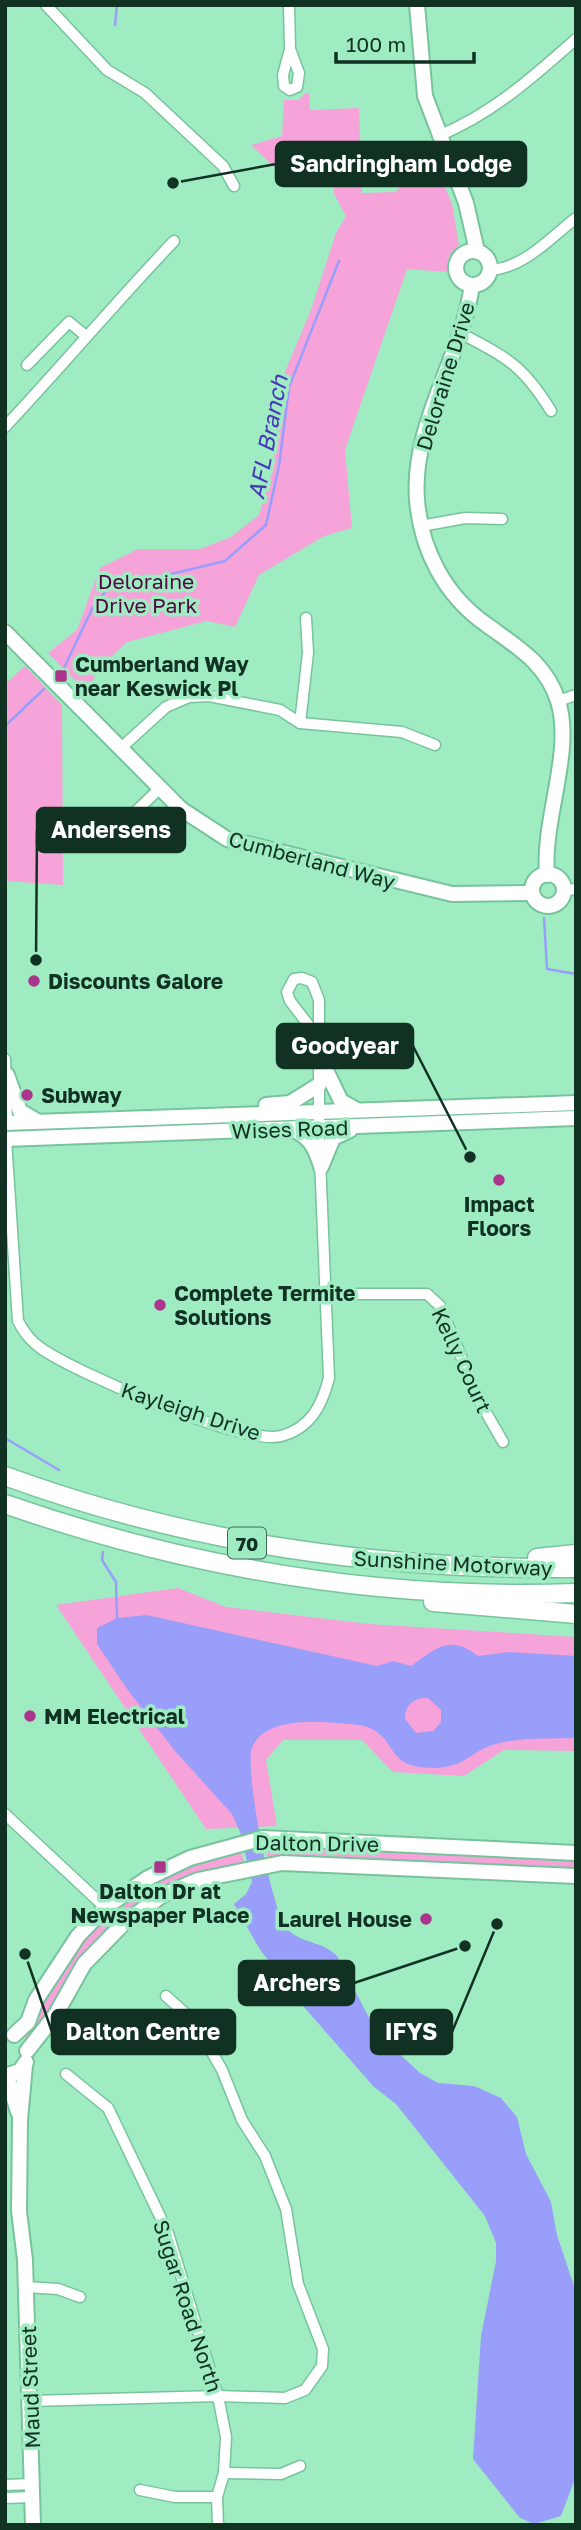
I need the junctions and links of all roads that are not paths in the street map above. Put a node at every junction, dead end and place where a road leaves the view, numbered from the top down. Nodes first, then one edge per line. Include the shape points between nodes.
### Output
1 (289, 5) edge
2 (417, 5) edge
3 (48, 8) edge
4 (576, 39) edge
5 (290, 49) dead end
6 (438, 136) junction
7 (234, 186) dead end
8 (576, 218) edge
9 (174, 241) dead end
10 (477, 251) junction
11 (490, 270) junction
12 (472, 285) junction
13 (460, 333) junction
14 (86, 336) junction
15 (27, 365) dead end
16 (551, 411) dead end
17 (5, 427) edge
18 (502, 519) dead end
19 (421, 526) junction
20 (306, 618) dead end
21 (5, 632) edge
22 (576, 695) edge
23 (558, 701) junction
24 (300, 723) junction
25 (435, 745) dead end
26 (121, 748) junction
27 (160, 788) junction
28 (125, 822) dead end
29 (547, 874) junction
30 (570, 890) edge
31 (532, 893) junction
32 (317, 1036) junction
33 (319, 1056) junction
34 (5, 1059) edge
35 (7, 1075) edge
36 (319, 1085) junction
37 (576, 1103) edge
38 (362, 1111) junction
39 (319, 1113) junction
40 (217, 1116) junction
41 (576, 1118) edge
42 (39, 1122) junction
43 (361, 1126) junction
44 (319, 1128) junction
45 (290, 1129) junction
46 (6, 1132) edge
47 (321, 1167) junction
48 (327, 1294) junction
49 (503, 1441) dead end
50 (5, 1476) edge
51 (5, 1504) edge
52 (576, 1554) edge
53 (576, 1567) edge
54 (497, 1569) junction
55 (353, 1585) junction
56 (576, 1593) edge
57 (576, 1614) edge
58 (5, 1814) edge
59 (575, 1853) edge
60 (576, 1876) edge
61 (106, 1907) junction
62 (123, 1924) junction
63 (166, 1996) dead end
64 (10, 2034) edge
65 (26, 2058) junction
66 (66, 2074) dead end
67 (6, 2076) edge
68 (20, 2120) junction
69 (26, 2287) junction
70 (80, 2297) dead end
71 (218, 2396) junction
72 (30, 2401) junction
73 (300, 2466) dead end
74 (224, 2473) junction
75 (5, 2485) edge
76 (34, 2490) junction
77 (140, 2490) dead end
78 (217, 2497) junction
79 (5, 2498) edge
80 (34, 2521) edge
81 (218, 2525) edge

1 - 5 street
2 - 6 main road via 421,77
3 - 7 street via 107,70 145,93 223,166
4 - 6 street via 505,100
6 - 10 main road via 466,203
8 - 11 street via 522,260 506,269
9 - 14 street
10 - 11 main road via 489,260
10 - 12 main road via 466,252 456,265 458,276
11 - 12 main road via 482,282
12 - 13 main road, Deloraine Drive
13 - 16 street via 519,367
13 - 19 main road, Deloraine Drive via 418,471
14 - 15 street via 69,322
14 - 17 street
18 - 19 street via 465,518
19 - 23 main road, Deloraine Drive via 450,591 467,610 539,666
20 - 24 street via 308,653
21 - 26 main road, Cumberland Way
22 - 23 street
23 - 29 main road, Deloraine Drive via 562,737 547,832
24 - 25 street via 402,732
24 - 26 street via 280,710 219,696 189,697 166,707
26 - 27 main road, Cumberland Way
27 - 28 street
27 - 31 main road, Cumberland Way via 204,826 248,846 452,894
29 - 30 main road
29 - 31 main road via 537,878
30 - 31 main road via 552,906 537,902
32 - 32 street, Kayleigh Drive via 290,1001 287,992 293,979 312,982 317,991
32 - 33 street, Kayleigh Drive
33 - 36 street, Kayleigh Drive
33 - 38 main road via 341,1101
34 - 35 street, Kayleigh Drive
35 - 42 main road via 20,1111
35 - 46 street, Kayleigh Drive
36 - 39 street, Kayleigh Drive
36 - 40 main road via 290,1103 251,1106
37 - 38 main road, Wises Road
38 - 39 main road, Wises Road
39 - 40 main road, Wises Road
39 - 44 street, Kayleigh Drive
40 - 42 main road, Wises Road
41 - 43 main road, Wises Road
42 - 46 main road, Wises Road
43 - 44 main road, Wises Road
43 - 47 main road via 332,1138
44 - 45 main road, Wises Road
44 - 47 street, Kayleigh Drive
45 - 46 main road, Wises Road
45 - 47 main road via 313,1144
46 - 48 street, Kayleigh Drive via 18,1321 26,1336 43,1349 104,1382 258,1438 281,1436 306,1425 323,1403 330,1378
47 - 48 street, Kayleigh Drive
48 - 49 street, Kelly Court via 427,1294 440,1306 480,1402
50 - 54 highway, Sunshine Motorway / 70 via 136,1517 249,1543 401,1564
51 - 55 highway, Sunshine Motorway / 70 via 157,1549
52 - 54 highway via 520,1559
53 - 54 highway, Sunshine Motorway / 70
55 - 56 highway, Sunshine Motorway / 70
55 - 57 highway via 397,1598
58 - 61 street
59 - 61 main road, Dalton Drive via 263,1838 179,1863
60 - 62 main road, Dalton Drive via 268,1864 198,1880 161,1896
61 - 62 street
61 - 64 main road, Dalton Drive via 78,1936 36,2000 28,2022
62 - 65 main road, Dalton Drive via 84,1965
63 - 71 street via 195,2022 222,2070 242,2120 265,2155 286,2209 298,2284 323,2349 323,2366 314,2381 295,2395
64 - 65 main road
65 - 67 main road
65 - 68 main road, Maud Street
66 - 71 street, Sugar Road North via 108,2108 162,2220
67 - 68 main road, Maud Street
68 - 69 main road, Maud Street via 27,2209
69 - 70 street via 58,2289
69 - 72 main road, Maud Street
71 - 72 street
71 - 74 street, Sugar Road North via 226,2437
72 - 76 main road, Maud Street
73 - 74 street via 281,2474
74 - 78 street, Sugar Road North
75 - 76 street
76 - 79 street
76 - 80 main road, Maud Street
77 - 78 street via 175,2497
78 - 81 street, Sugar Road North

